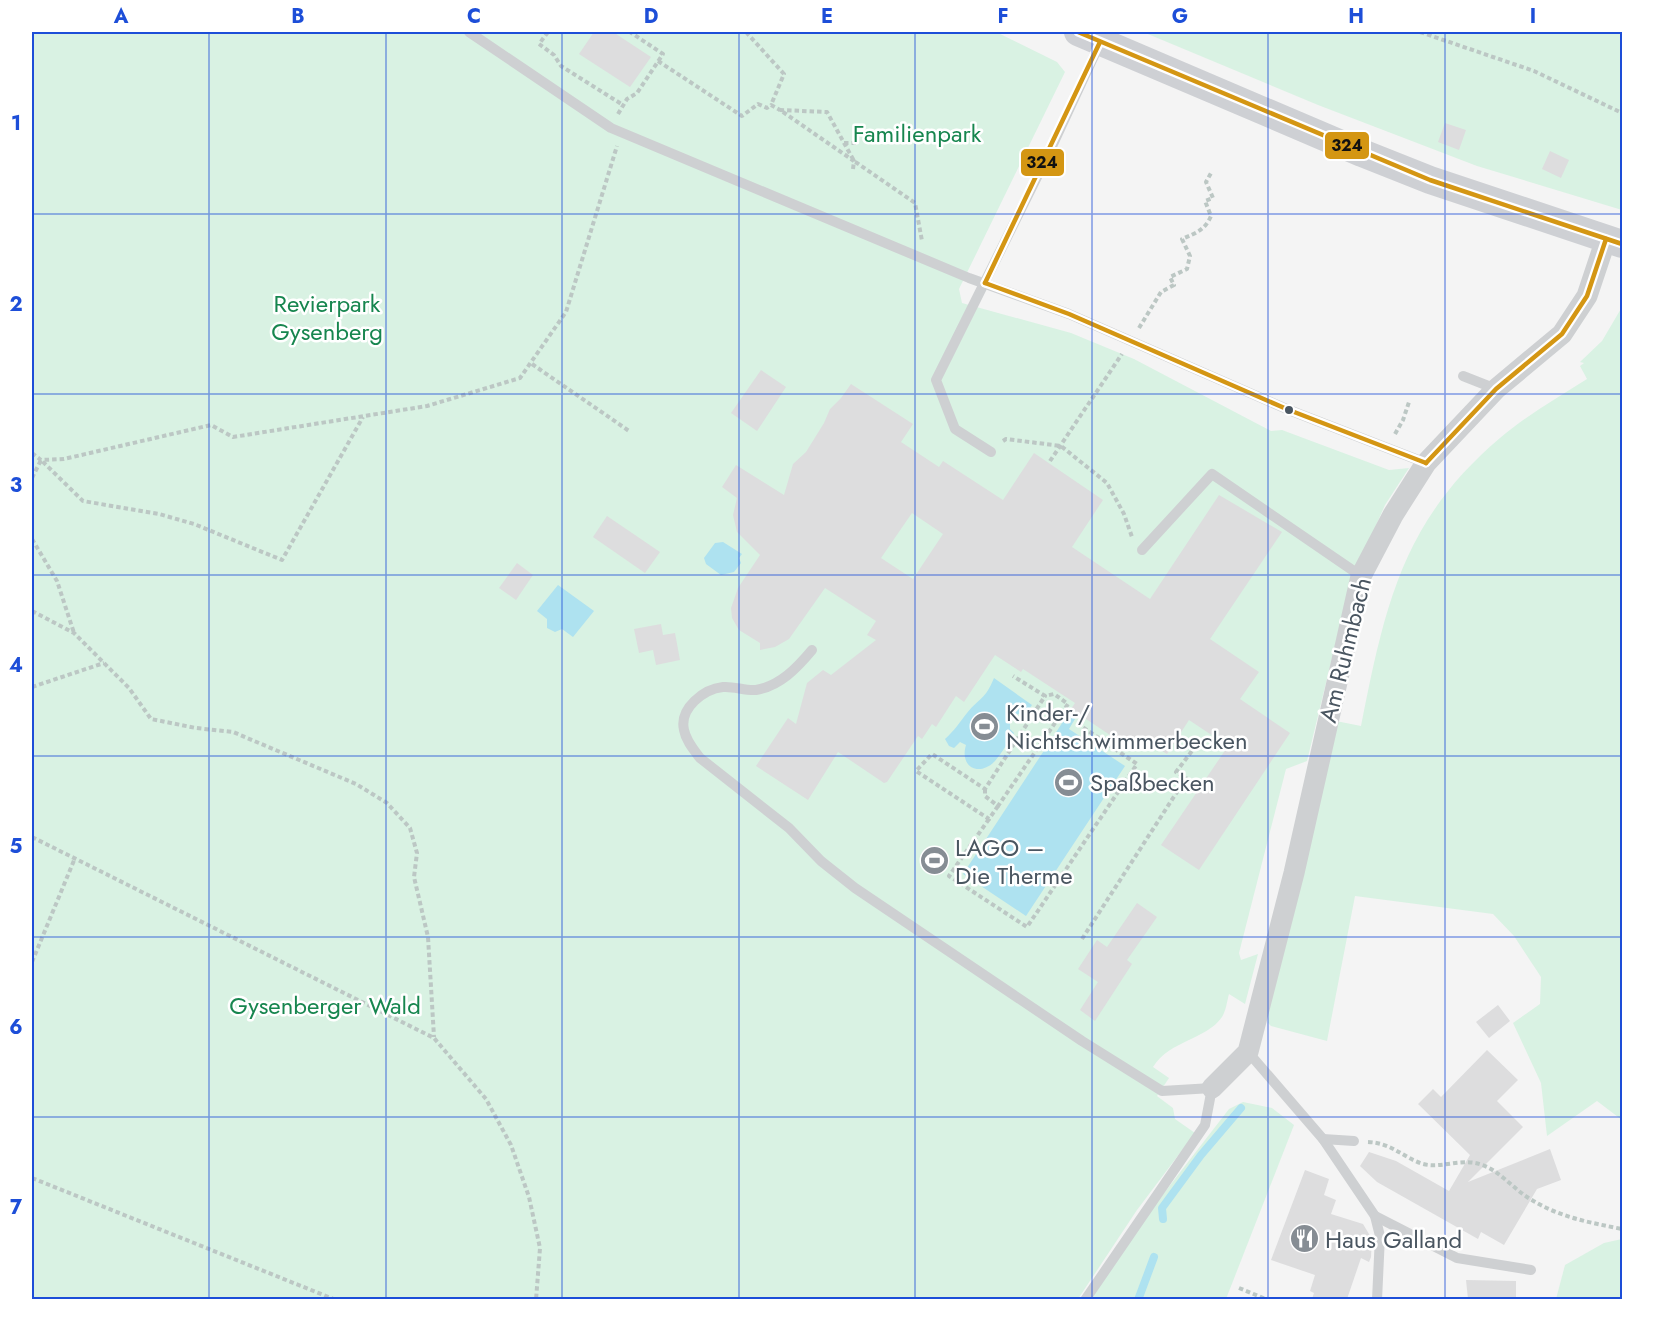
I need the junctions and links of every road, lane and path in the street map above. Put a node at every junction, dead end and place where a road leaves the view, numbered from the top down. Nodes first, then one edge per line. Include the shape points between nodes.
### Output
1 (469, 32) edge
2 (548, 32) edge
3 (630, 32) edge
4 (746, 32) edge
5 (1420, 32) edge
6 (1089, 37) edge
7 (658, 61) junction
8 (623, 105) junction
9 (771, 105) junction
10 (780, 110) junction
11 (1623, 113) edge
12 (616, 130) junction
13 (844, 143) junction
14 (857, 143) dead end
15 (854, 161) junction
16 (853, 168) dead end
17 (1211, 173) dead end
18 (1614, 242) edge
19 (919, 256) junction
20 (986, 283) junction
21 (1135, 334) dead end
22 (1124, 351) dead end
23 (532, 364) junction
24 (1463, 376) dead end
25 (1496, 389) junction
26 (1409, 402) dead end
27 (364, 416) junction
28 (629, 431) dead end
29 (1391, 440) dead end
30 (1061, 446) junction
31 (991, 452) joint
32 (32, 453) edge
33 (41, 460) junction
34 (1050, 461) dead end
35 (1426, 463) junction
36 (32, 478) edge
37 (32, 539) edge
38 (1142, 550) joint
39 (1361, 576) junction
40 (32, 611) edge
41 (74, 633) junction
42 (812, 650) dead end
43 (104, 663) junction
44 (1013, 676) dead end
45 (32, 687) edge
46 (1045, 696) junction
47 (1078, 723) dead end
48 (1201, 739) dead end
49 (985, 789) junction
50 (998, 806) junction
51 (988, 819) junction
52 (32, 837) edge
53 (75, 858) junction
54 (1082, 939) dead end
55 (32, 962) edge
56 (434, 1038) junction
57 (1248, 1052) junction
58 (1212, 1088) junction
59 (1323, 1139) junction
60 (1353, 1141) joint
61 (32, 1178) edge
62 (1375, 1216) junction
63 (1623, 1229) edge
64 (1531, 1270) dead end
65 (1239, 1288) dead end
66 (336, 1299) edge
67 (536, 1299) edge
68 (1085, 1299) edge
69 (1268, 1299) edge
70 (1377, 1299) edge

1 - 12 lane
2 - 8 path via 539,44 561,66
3 - 7 path via 663,54
4 - 9 path via 784,74
5 - 11 path via 1534,71
6 - 18 main road via 1362,153
6 - 20 lane via 1067,113
7 - 8 path via 637,93
7 - 9 path via 742,116 758,104 767,108
8 - 12 path
9 - 10 path
10 - 13 path via 827,112
10 - 15 path
12 - 19 lane
12 - 23 path via 566,312
13 - 14 path
13 - 15 path
15 - 16 path
15 - 19 path via 915,203 923,246
17 - 21 path via 1206,182 1213,198 1205,201 1210,220 1204,229 1182,239 1190,256 1187,269 1170,277 1174,285 1161,292
18 - 25 street, Am Ruhmbach via 1587,296 1562,334
19 - 20 lane
20 - 31 lane via 936,380 955,429
20 - 35 lane
22 - 30 path
23 - 27 path via 520,378 427,406
23 - 28 path
24 - 25 lane
25 - 35 street, Am Ruhmbach
26 - 29 path
27 - 33 path via 233,437 211,425 64,459
27 - 33 path via 282,560 194,524 83,501
30 - 31 path via 1006,439
30 - 34 path
30 - 38 path via 1107,483 1124,514 1128,533
32 - 33 path
33 - 36 path
35 - 39 street, Am Ruhmbach
37 - 41 path via 57,581
38 - 39 lane via 1212,474
39 - 57 street, Am Ruhmbach via 1294,873
40 - 41 path
41 - 43 path
42 - 58 lane via 794,672 774,683 755,690 726,686 710,689 698,697 686,713 683,729 700,758 789,828 855,888 1082,1041 1161,1091
43 - 45 path
43 - 56 path via 129,688 151,719 233,732 336,775 387,803 410,828 417,853 414,877 428,936
44 - 46 path
46 - 49 path
46 - 50 path via 1054,694 1068,704
47 - 51 path via 1137,764 1027,927 949,876
48 - 54 path via 1176,772 1186,777
49 - 50 path via 985,796
49 - 51 path via 932,754 916,771
50 - 51 path
52 - 53 path
53 - 55 path
53 - 56 path
56 - 67 path via 486,1099 512,1145 540,1248
57 - 58 street
57 - 59 lane
58 - 68 lane via 1205,1125
59 - 60 lane
59 - 62 lane
60 - 63 path via 1384,1143 1420,1163 1440,1167 1458,1161 1482,1165 1567,1218
61 - 66 path
62 - 64 lane via 1457,1258
62 - 70 lane via 1380,1236
65 - 69 path

